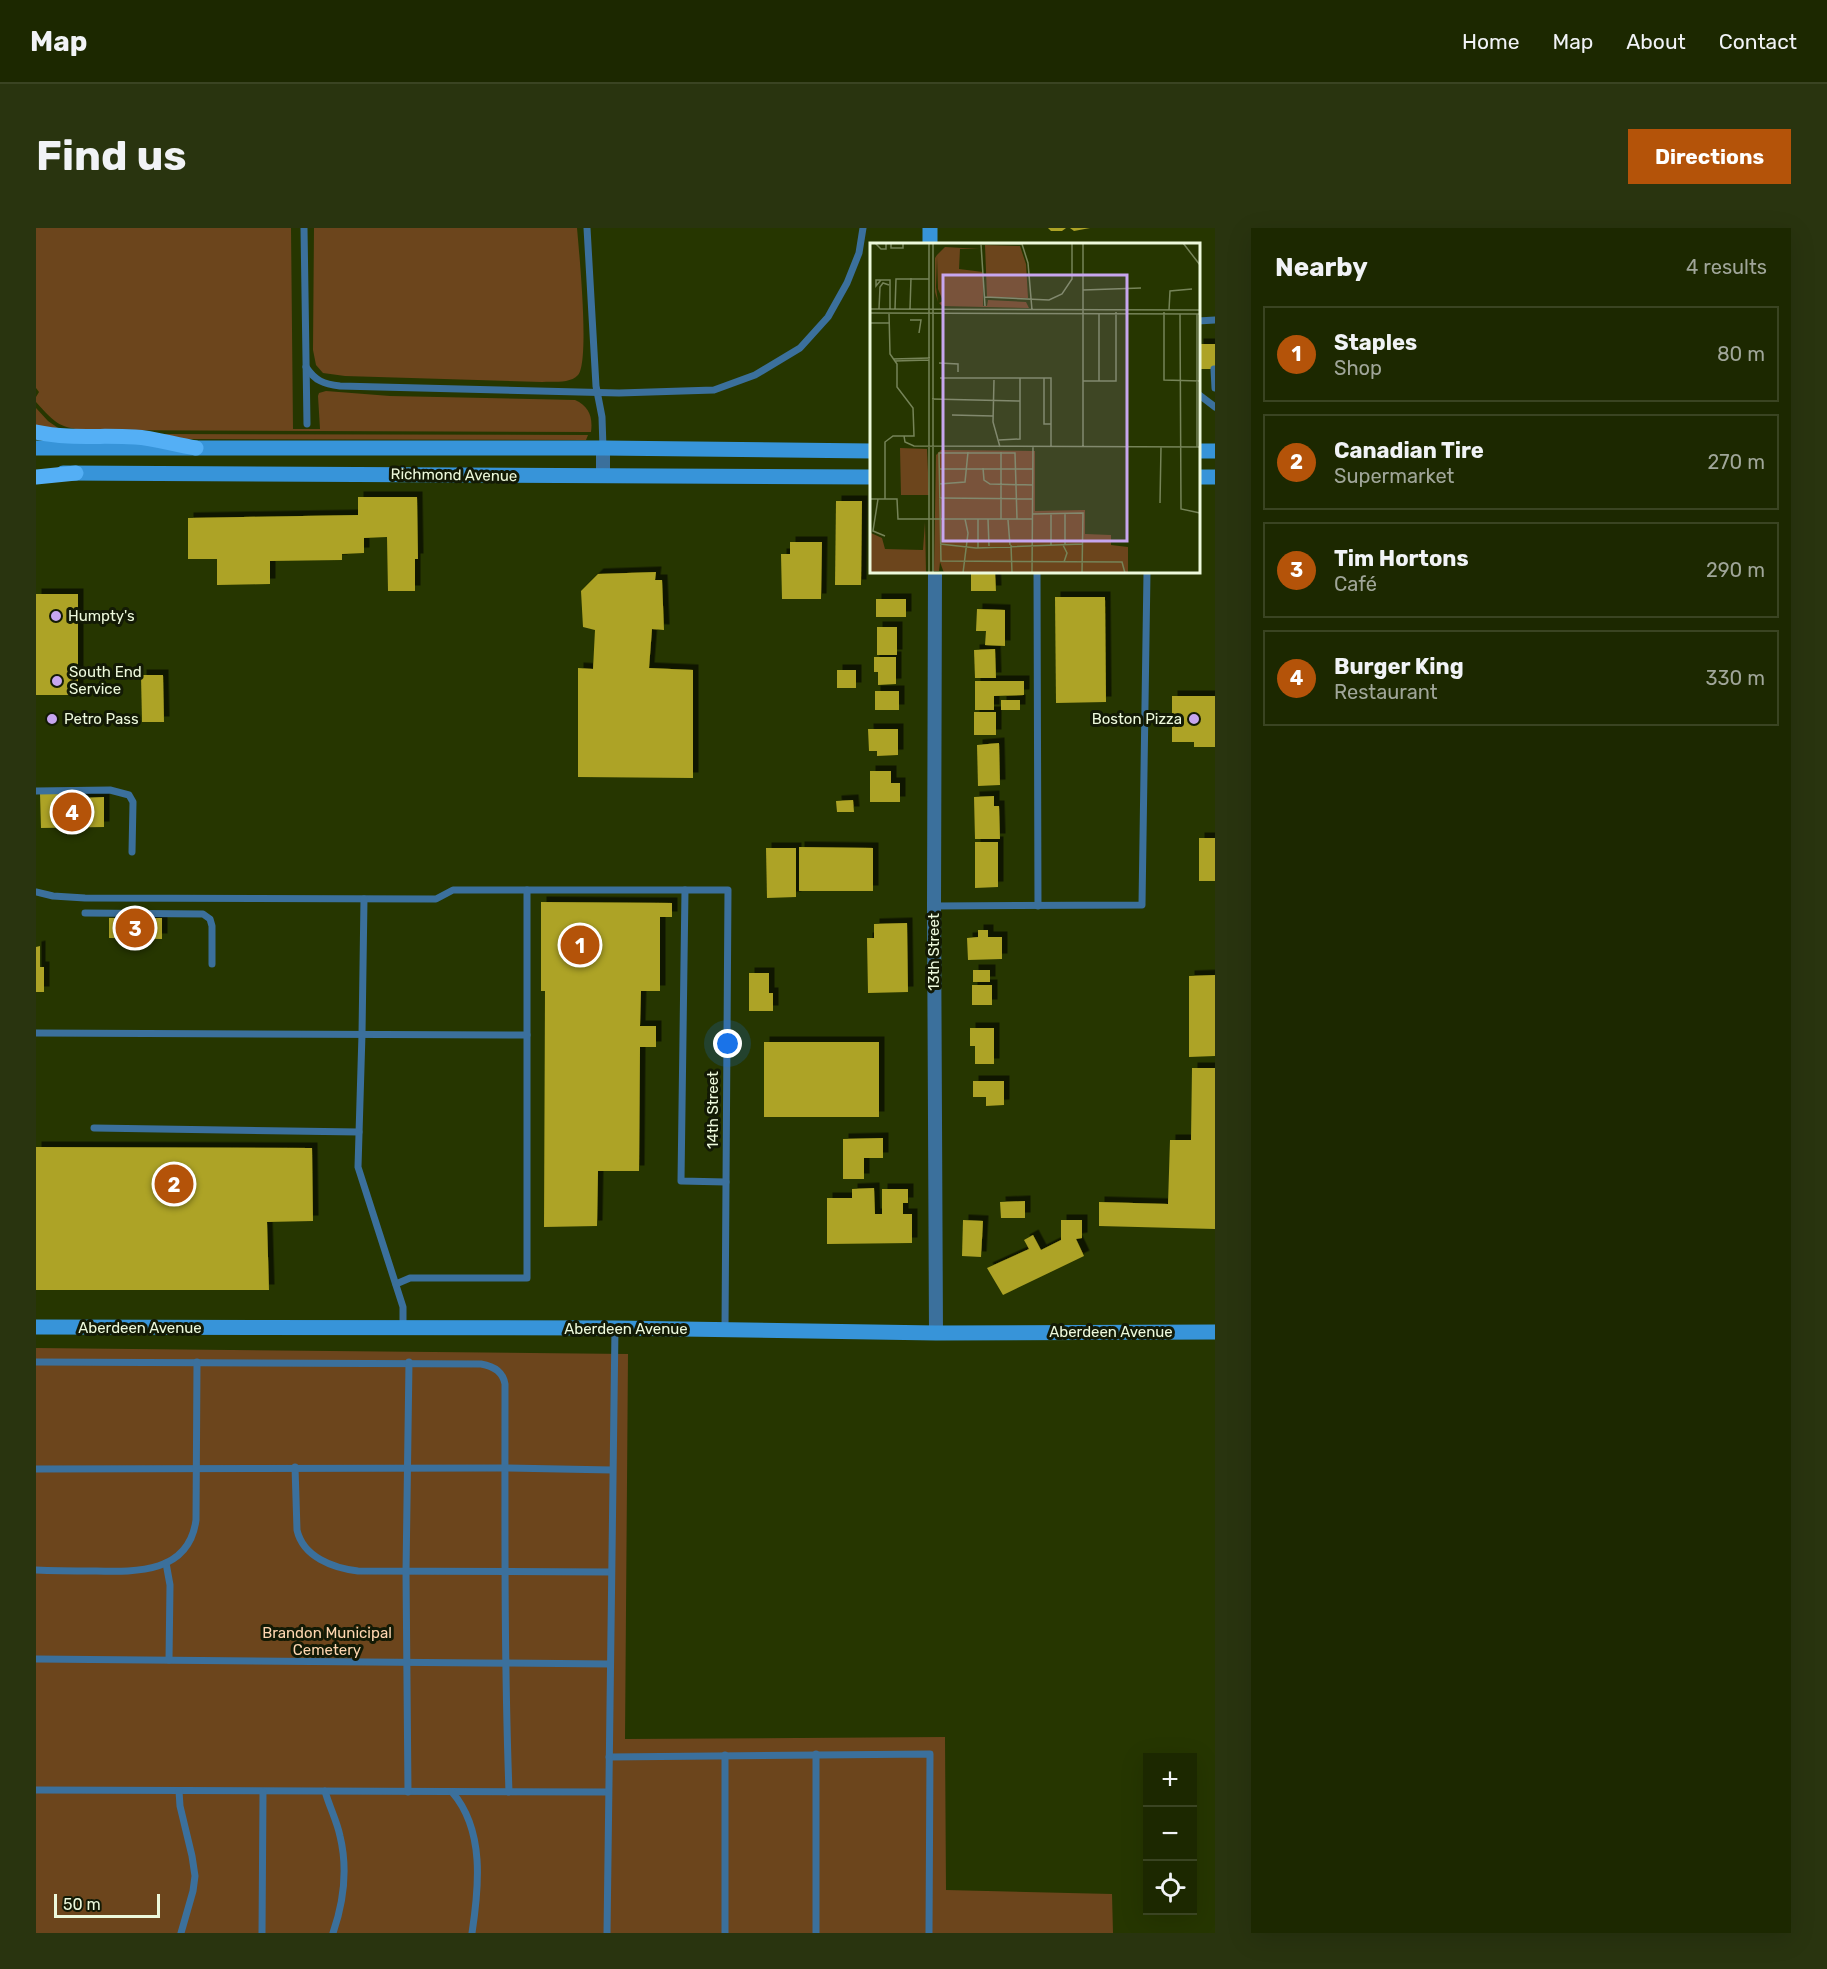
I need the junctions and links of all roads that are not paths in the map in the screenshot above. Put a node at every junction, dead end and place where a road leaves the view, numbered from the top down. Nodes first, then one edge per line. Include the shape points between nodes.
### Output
1 (304, 228) edge
2 (587, 228) edge
3 (863, 228) edge
4 (1215, 320) edge
5 (1200, 321) edge
6 (306, 367) junction
7 (1214, 369) edge
8 (1215, 388) edge
9 (597, 392) junction
10 (1200, 396) edge
11 (1215, 407) edge
12 (307, 424) dead end
13 (36, 432) edge
14 (870, 443) edge
15 (36, 447) edge
16 (196, 448) junction
17 (603, 448) junction
18 (841, 451) junction
19 (870, 451) edge
20 (36, 475) edge
21 (603, 476) junction
22 (870, 477) edge
23 (935, 573) edge
24 (1037, 573) edge
25 (1147, 573) edge
26 (36, 791) edge
27 (132, 852) dead end
28 (527, 891) junction
29 (685, 891) junction
30 (36, 892) edge
31 (364, 899) junction
32 (934, 906) junction
33 (1038, 906) junction
34 (85, 913) dead end
35 (212, 964) dead end
36 (36, 1033) edge
37 (362, 1034) junction
38 (527, 1035) junction
39 (94, 1128) dead end
40 (359, 1132) junction
41 (726, 1182) junction
42 (396, 1284) junction
43 (36, 1328) edge
44 (615, 1328) junction
45 (403, 1329) junction
46 (725, 1329) junction
47 (1215, 1332) edge
48 (936, 1333) junction
49 (36, 1362) edge
50 (197, 1362) junction
51 (409, 1362) junction
52 (197, 1467) junction
53 (295, 1467) junction
54 (36, 1468) edge
55 (407, 1468) junction
56 (505, 1468) junction
57 (612, 1470) junction
58 (166, 1563) junction
59 (36, 1570) edge
60 (406, 1572) junction
61 (506, 1572) junction
62 (611, 1572) junction
63 (36, 1659) edge
64 (169, 1660) junction
65 (407, 1662) junction
66 (505, 1663) junction
67 (610, 1664) junction
68 (816, 1754) junction
69 (725, 1755) junction
70 (609, 1757) junction
71 (36, 1790) edge
72 (179, 1791) junction
73 (325, 1791) junction
74 (262, 1792) junction
75 (408, 1792) junction
76 (452, 1792) junction
77 (509, 1792) junction
78 (608, 1792) junction
79 (181, 1933) edge
80 (262, 1933) edge
81 (333, 1933) edge
82 (472, 1933) edge
83 (607, 1933) edge
84 (725, 1933) edge
85 (816, 1933) edge
86 (929, 1933) edge

1 - 6 lane
2 - 9 lane
3 - 9 lane via 860,253 848,283 828,317 800,348 755,375 714,390
4 - 5 lane
6 - 9 lane via 325,384 340,386
6 - 12 lane
7 - 8 lane
9 - 17 lane
10 - 11 lane
13 - 16 main road via 142,437
14 - 18 main road
15 - 16 main road, Richmond Avenue
16 - 17 main road, Richmond Avenue
17 - 18 main road, Richmond Avenue
17 - 21 street
18 - 19 main road, Richmond Avenue
20 - 21 main road, Richmond Avenue
21 - 22 main road, Richmond Avenue
23 - 32 street, 13th Street
24 - 33 lane
25 - 33 lane via 1142,905
26 - 27 lane via 110,790 129,795 133,802
28 - 29 lane
28 - 31 lane via 453,891 436,899
28 - 38 lane
29 - 41 lane, 14th Street via 728,890
29 - 41 lane via 681,1181
30 - 31 lane via 77,898
31 - 37 lane
32 - 33 lane
32 - 48 street, 13th Street
34 - 35 lane via 203,914 212,926
36 - 37 lane
37 - 38 lane
37 - 40 lane
38 - 42 lane via 527,1278 410,1278
39 - 40 lane
40 - 42 lane via 358,1167
41 - 46 lane, 14th Street
42 - 45 lane via 403,1307
43 - 45 main road, Aberdeen Avenue
44 - 45 main road, Aberdeen Avenue
44 - 46 main road, Aberdeen Avenue
44 - 57 lane
46 - 48 main road, Aberdeen Avenue
47 - 48 main road, Aberdeen Avenue
49 - 50 lane
50 - 51 lane
50 - 52 lane
51 - 55 lane
51 - 56 lane via 481,1364 498,1371 505,1384
52 - 53 lane
52 - 54 lane
52 - 58 lane via 195,1528 186,1545
53 - 55 lane
53 - 60 lane via 297,1530 303,1546 346,1569
55 - 56 lane
55 - 60 lane
56 - 57 lane
56 - 61 lane
57 - 62 lane
58 - 59 lane via 131,1572
58 - 64 lane via 170,1584
60 - 61 lane
60 - 65 lane
61 - 62 lane
61 - 66 lane
62 - 67 lane
63 - 64 lane
64 - 65 lane
65 - 66 lane
65 - 75 lane
66 - 67 lane
66 - 77 lane
67 - 70 lane
68 - 69 lane
68 - 85 lane
68 - 86 lane via 930,1754
69 - 70 lane
69 - 84 lane
70 - 78 lane
71 - 72 lane
72 - 74 lane
72 - 79 lane via 195,1876
73 - 74 lane
73 - 75 lane
73 - 81 lane via 344,1858 343,1901
74 - 80 lane
75 - 76 lane
76 - 77 lane
76 - 82 lane via 468,1817 477,1852
77 - 78 lane
78 - 83 lane

